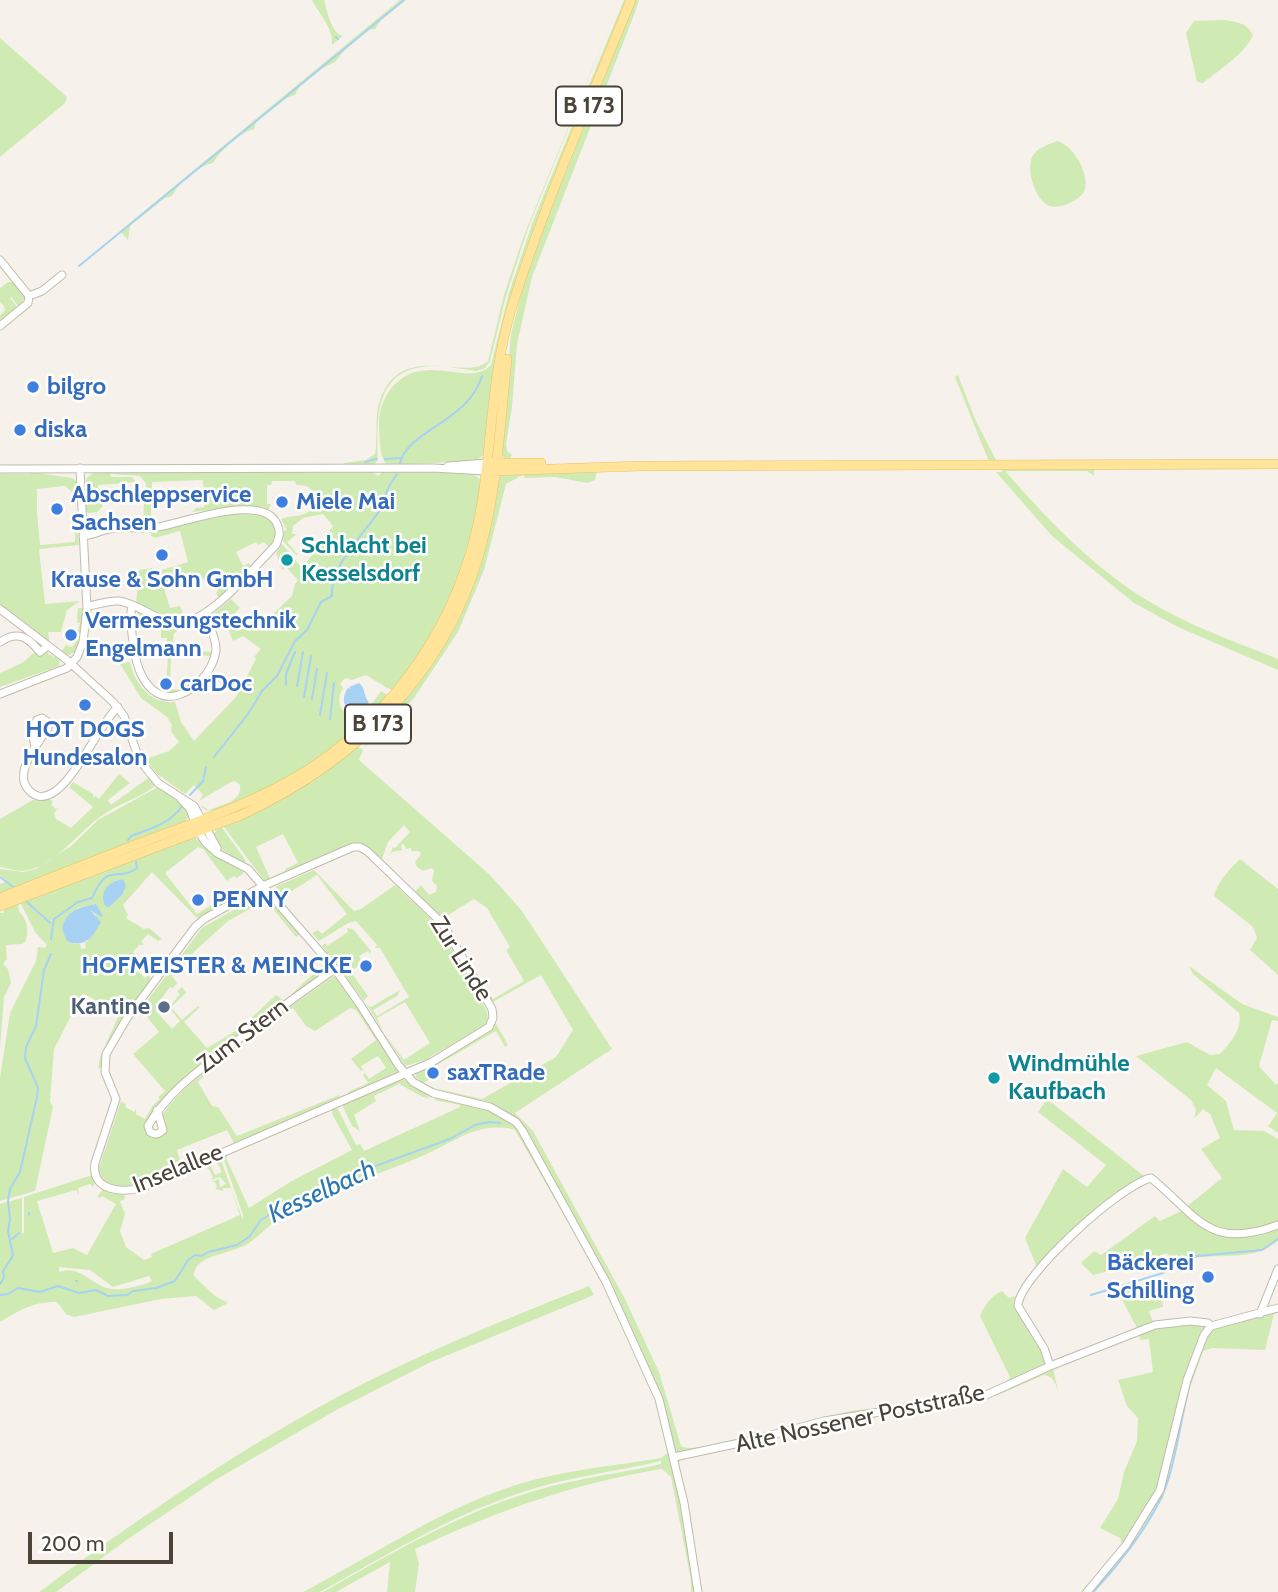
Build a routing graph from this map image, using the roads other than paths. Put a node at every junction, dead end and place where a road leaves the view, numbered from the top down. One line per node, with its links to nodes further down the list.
1 (631, 0): 7 (main road, B 173)
2 (2, 267): 4 (street)
3 (62, 275): 4 (street)
4 (29, 296): 5 (street)
5 (0, 326)
6 (1278, 464): 7 (main road)
7 (491, 467): 8 (street); 21 (main road, B 173)
8 (80, 468): 9 (street); 10 (street)
9 (0, 469)
10 (83, 536): 12 (street); 14 (street)
11 (132, 605): 12 (street); 14 (street); 14 (street)
12 (87, 606): 17 (street)
13 (0, 609): 16 (street)
14 (202, 614)
15 (0, 642): 16 (street)
16 (48, 646): 17 (street)
17 (72, 664): 18 (street); 19 (street)
18 (0, 694)
19 (117, 708): 20 (street); 21 (street)
20 (35, 748)
21 (201, 825): 22 (street); 23 (main road, B 173)
22 (263, 886): 25 (street); 26 (street, Zur Linde); 26 (street, Inselallee)
23 (6, 898): 24 (main road, B 173)
24 (0, 905)
25 (335, 969): 26 (street); 27 (street, Zum Stern)
26 (405, 1073): 34 (street)
27 (158, 1110)
28 (1278, 1225): 33 (street)
29 (1278, 1269): 31 (street)
30 (1278, 1308): 31 (street, Alte Nossener Poststraße)
31 (1260, 1314): 32 (street, Alte Nossener Poststraße)
32 (1211, 1326): 33 (street, Alte Nossener Poststraße); 36 (street)
33 (1047, 1368): 34 (street, Alte Nossener Poststraße)
34 (674, 1457): 35 (street)
35 (698, 1592)
36 (1087, 1592)

